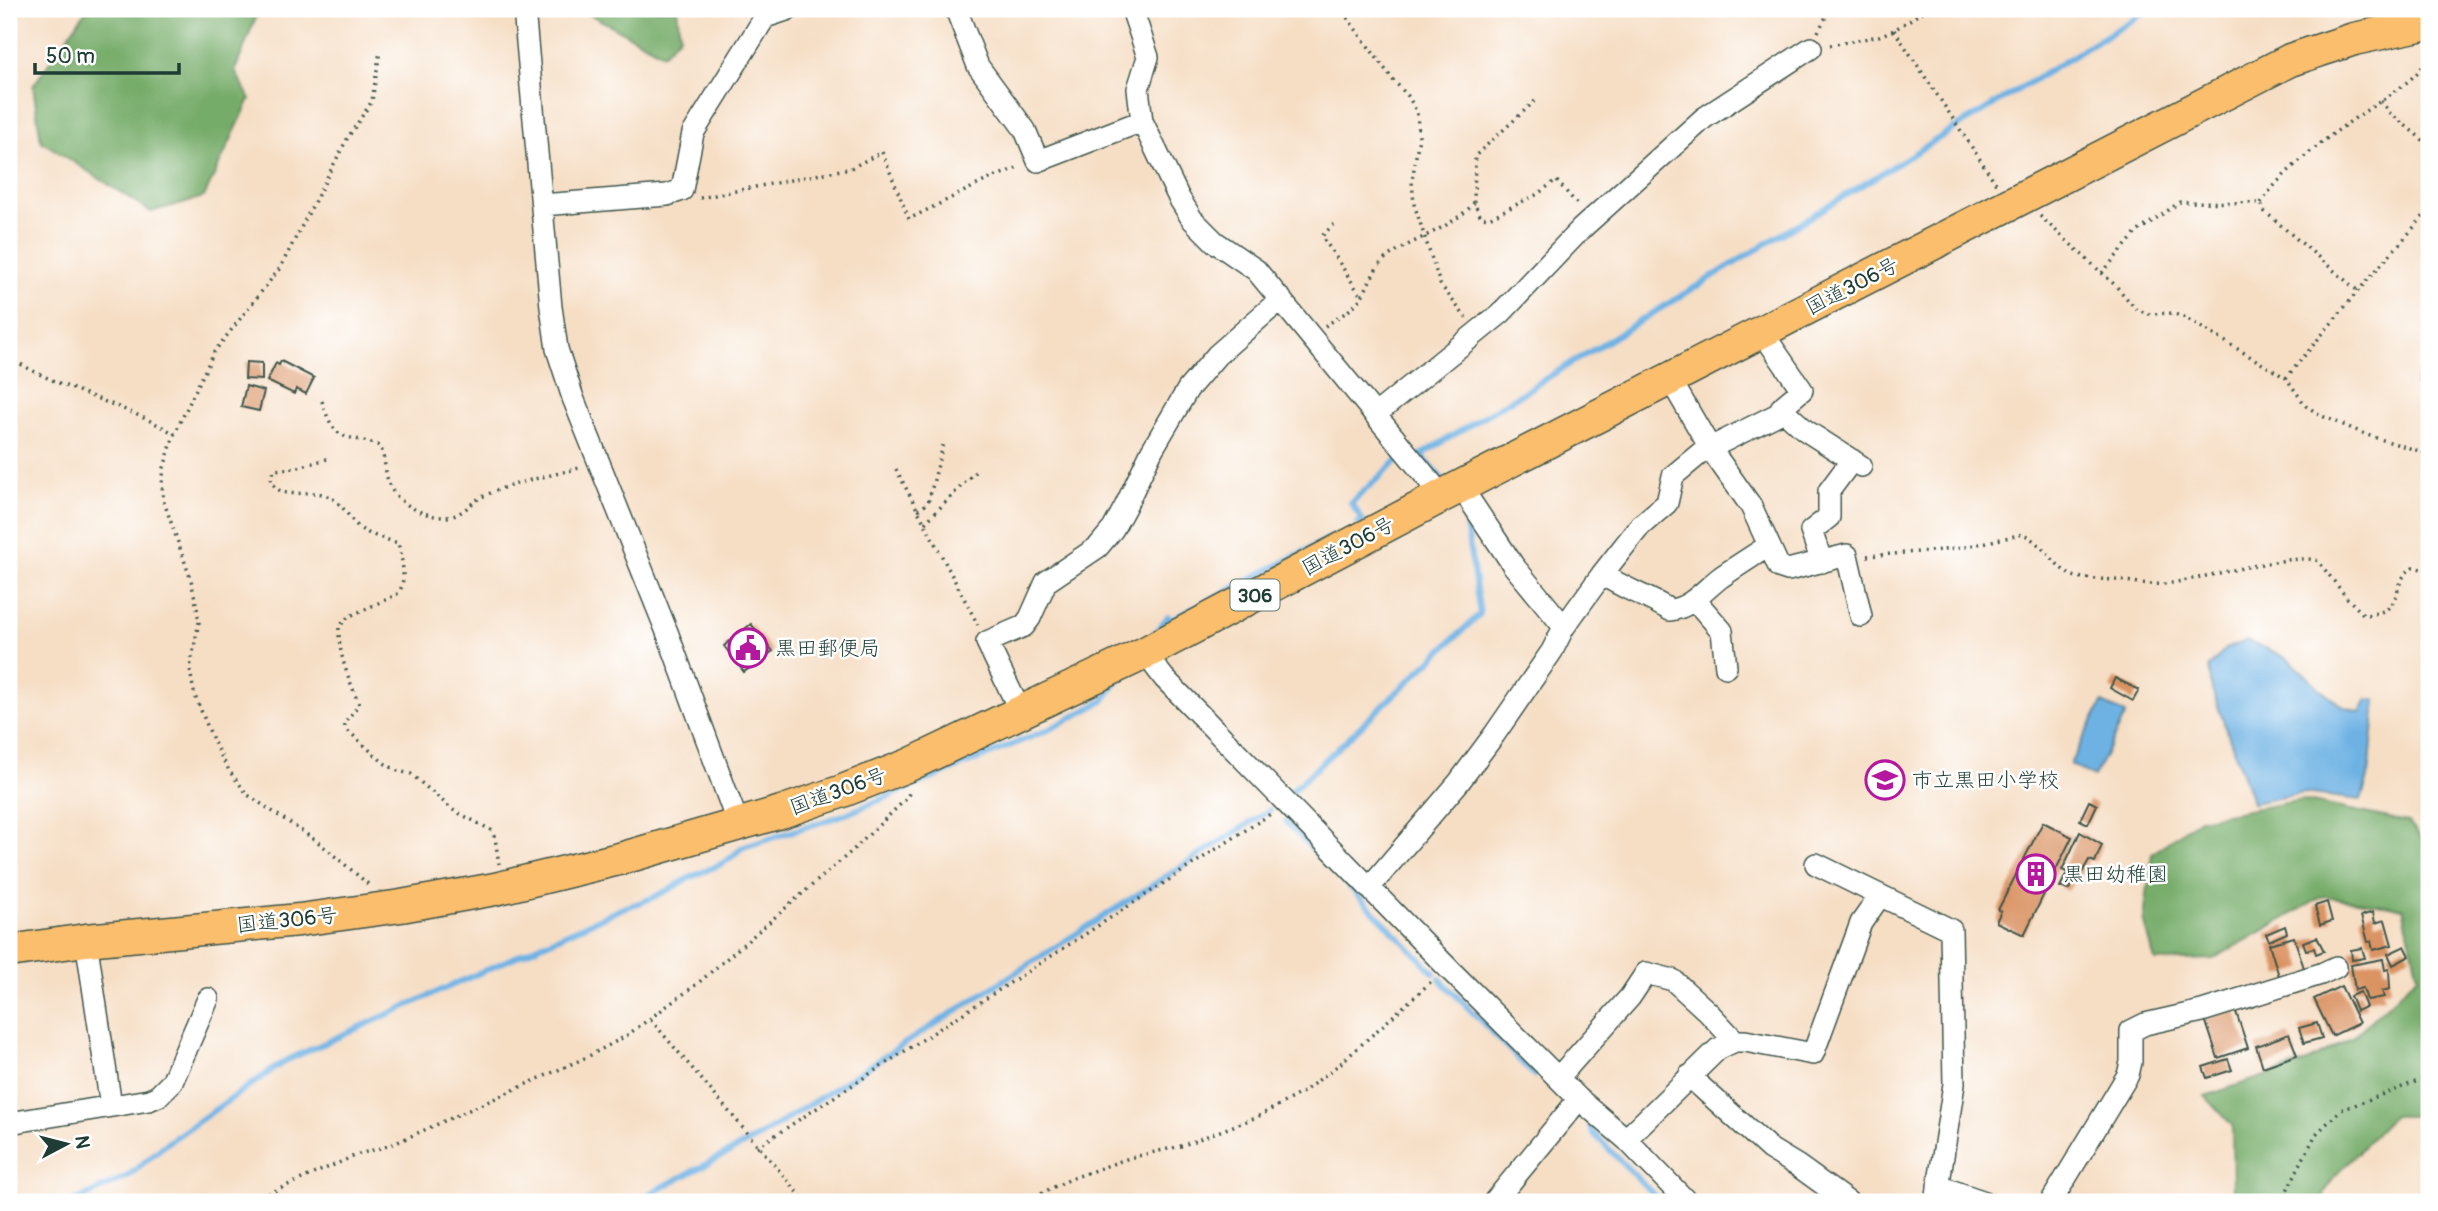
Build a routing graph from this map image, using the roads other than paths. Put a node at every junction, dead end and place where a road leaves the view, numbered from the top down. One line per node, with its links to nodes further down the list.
1 (524, 9): 8 (street)
2 (789, 9): 8 (street)
3 (956, 9): 7 (street)
4 (1132, 9): 7 (street)
5 (2429, 23): 10 (highway, 国道306号 / 306)
6 (1811, 48): 13 (street)
7 (1142, 121): 9 (street)
8 (542, 205): 25 (street)
9 (1281, 299): 13 (street); 24 (street)
10 (1762, 332): 11 (highway, 国道306号 / 306); 12 (street)
11 (1670, 379): 14 (street); 15 (highway, 国道306号 / 306)
12 (1782, 408): 14 (street); 17 (street)
13 (1376, 414): 15 (street)
14 (1709, 447): 16 (street); 18 (street)
15 (1452, 491): 21 (street); 22 (highway, 国道306号 / 306)
16 (1769, 546): 17 (street); 19 (street)
17 (1822, 562): 20 (street)
18 (1602, 575): 19 (street); 21 (street)
19 (1695, 600): 23 (street)
20 (1861, 616)
21 (1564, 627): 27 (street)
22 (1144, 653): 24 (highway, 国道306号 / 306); 27 (street)
23 (1726, 667)
24 (1021, 713): 25 (highway, 国道306号 / 306)
25 (738, 824): 29 (highway, 国道306号 / 306)
26 (1816, 864): 28 (street)
27 (1369, 888): 35 (street)
28 (1880, 897): 33 (street); 40 (street)
29 (86, 940): 30 (highway, 国道306号 / 306); 37 (street)
30 (9, 951)
31 (2336, 967): 45 (street)
32 (208, 999): 37 (street)
33 (1735, 1041): 34 (street); 35 (street)
34 (1689, 1076): 39 (street); 43 (street)
35 (1558, 1078): 36 (street)
36 (1579, 1099): 39 (street); 41 (street)
37 (111, 1106): 38 (street)
38 (9, 1123)
39 (1626, 1139): 42 (street)
40 (1937, 1194): 44 (street)
41 (1494, 1202)
42 (1687, 1202)
43 (1848, 1202)
44 (1985, 1202)
45 (2050, 1202)

